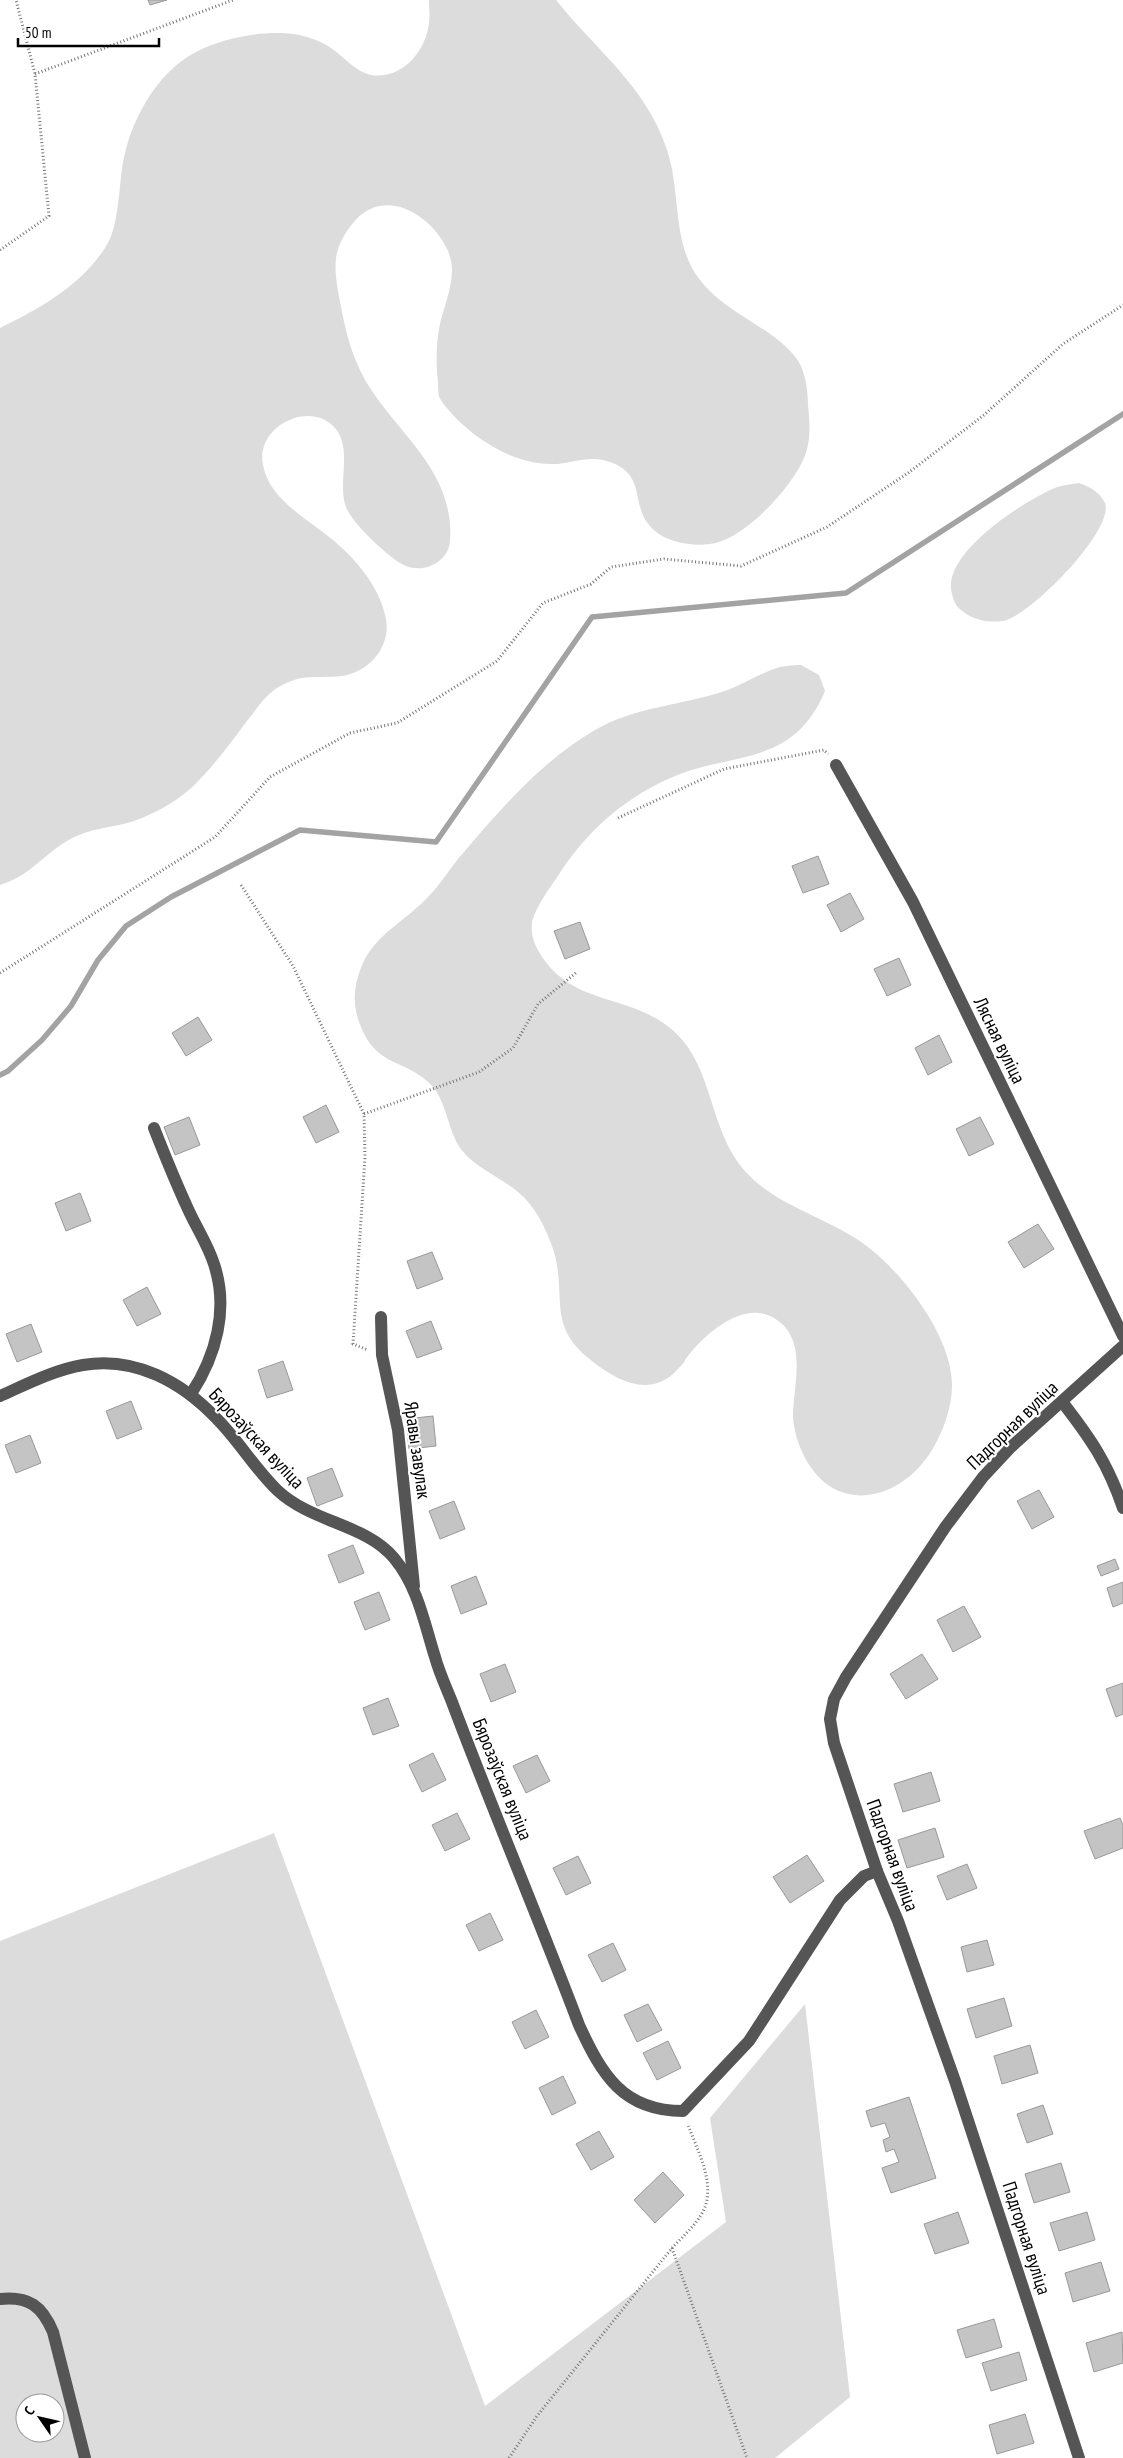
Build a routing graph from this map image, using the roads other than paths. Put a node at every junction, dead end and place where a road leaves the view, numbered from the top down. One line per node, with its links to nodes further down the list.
1 (836, 764): 4 (street, Лясная вуліца)
2 (154, 1128): 6 (street)
3 (381, 1317): 10 (street, Яравы завулак)
4 (1123, 1336)
5 (1123, 1346): 8 (street, Падгорная вуліца)
6 (190, 1394): 7 (street, Бярозаўская вуліца); 10 (street, Бярозаўская вуліца)
7 (0, 1396)
8 (1062, 1403): 9 (street); 11 (street, Падгорная вуліца)
9 (1123, 1508)
10 (415, 1588): 11 (street, Бярозаўская вуліца)
11 (877, 1871): 14 (street, Падгорная вуліца)
12 (0, 2299): 13 (street)
13 (85, 2458)
14 (1079, 2458)

